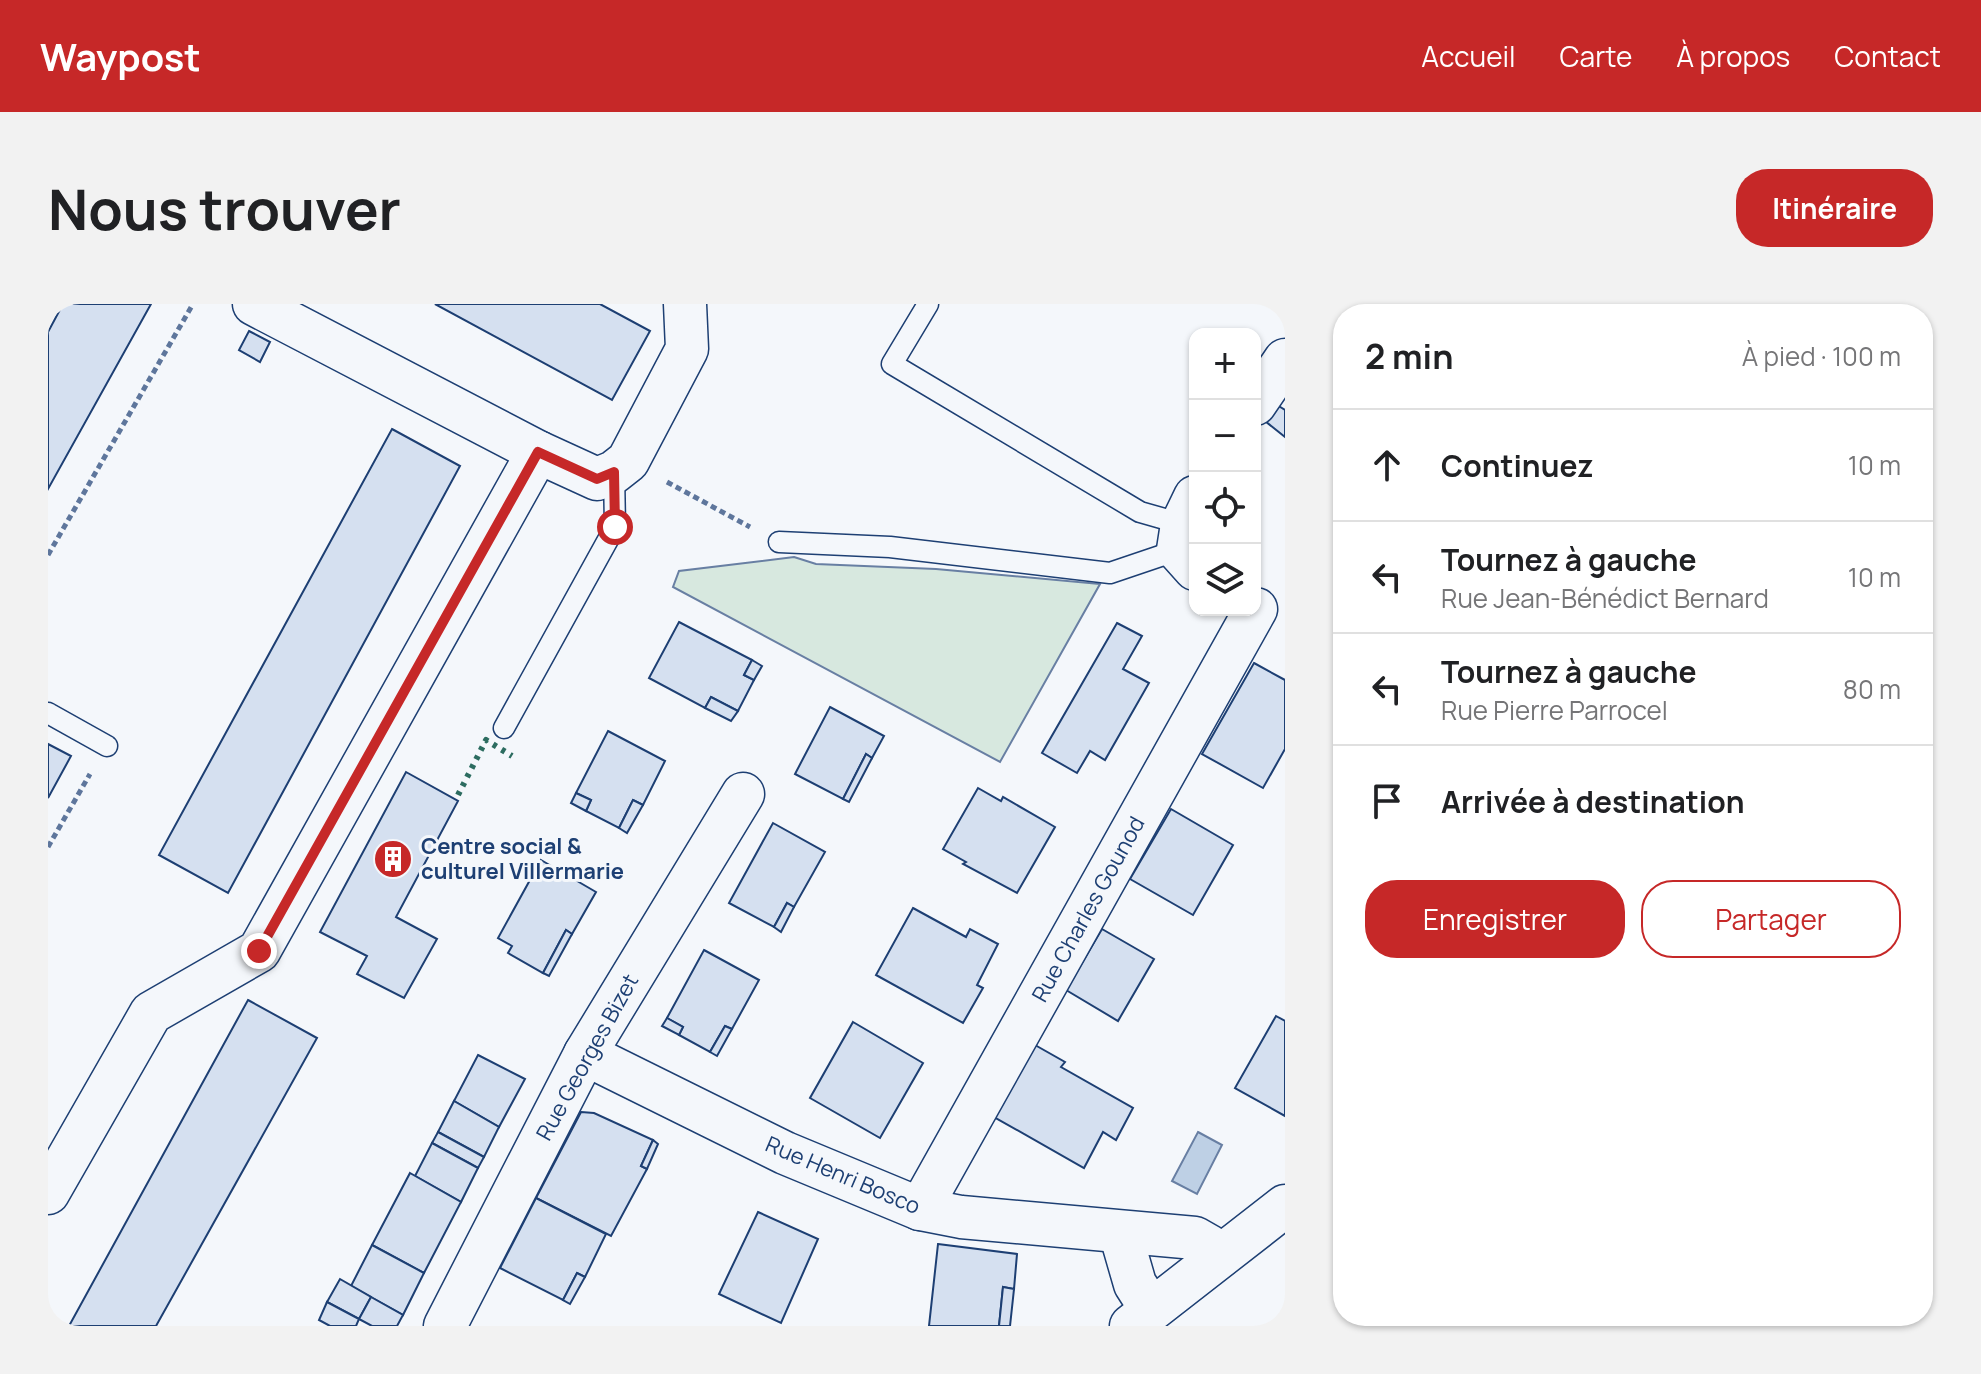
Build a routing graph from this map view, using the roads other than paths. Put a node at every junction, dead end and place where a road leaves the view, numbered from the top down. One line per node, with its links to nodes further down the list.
1 (254, 304): 6 (street)
2 (685, 304): 7 (street)
3 (928, 304): 8 (lane)
4 (1285, 360): 5 (street)
5 (1258, 400)
6 (538, 452): 7 (street); 18 (street)
7 (621, 467): 14 (lane)
8 (1188, 535): 9 (lane)
9 (779, 542)
10 (1261, 612): 12 (street)
11 (1251, 616): 20 (street, Rue Charles Gounod)
12 (1285, 626)
13 (48, 713): 15 (lane)
14 (504, 728)
15 (107, 746)
16 (743, 794): 17 (street, Rue Georges Bizet)
17 (585, 1054): 20 (street, Rue Henri Bosco); 24 (street, Rue Georges Bizet)
18 (48, 1193)
19 (1285, 1206): 22 (street)
20 (920, 1209): 21 (street, Rue Henri Bosco)
21 (1120, 1232): 22 (street, Rue Henri Bosco); 23 (street)
22 (1220, 1256): 23 (street)
23 (1141, 1318)
24 (445, 1326)

